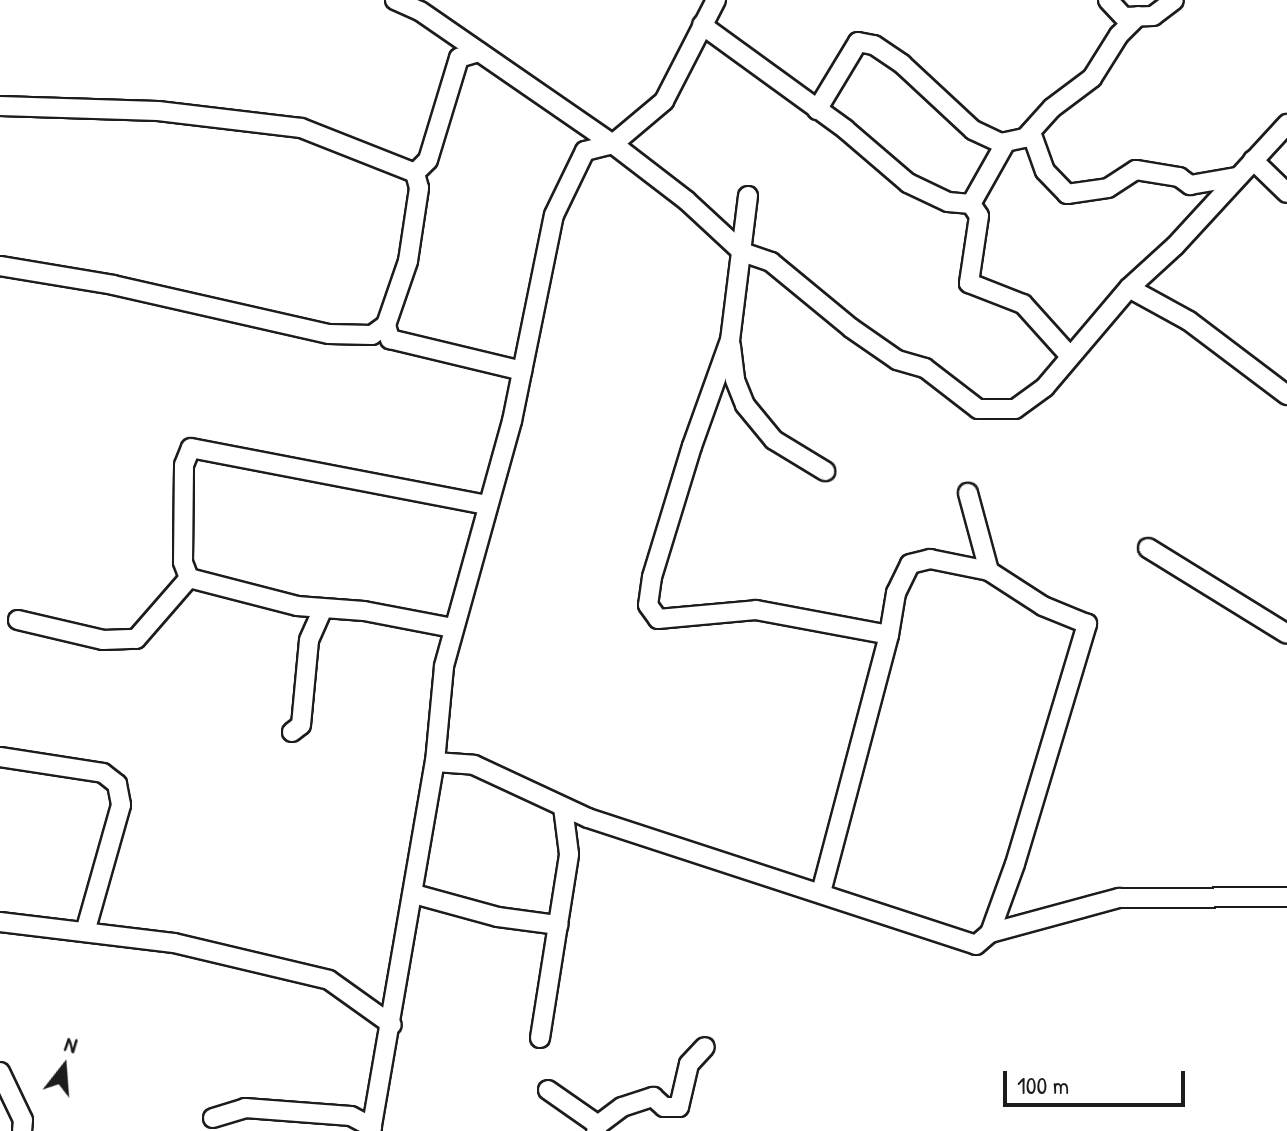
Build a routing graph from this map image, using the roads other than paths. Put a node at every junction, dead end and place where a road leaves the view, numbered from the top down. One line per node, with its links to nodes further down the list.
1 (395, 0): 7 (street)
2 (716, 0): 6 (street)
3 (1108, 0): 5 (street)
4 (1174, 0): 5 (street)
5 (1138, 16): 11 (street)
6 (702, 25): 9 (street); 13 (street)
7 (479, 52): 13 (street); 15 (street)
8 (0, 106): 15 (street)
9 (817, 110): 12 (street); 19 (street)
10 (1287, 124): 14 (street)
11 (1031, 132): 12 (street); 16 (street)
12 (1006, 142): 19 (street)
13 (613, 144): 20 (street); 26 (street)
14 (1253, 160): 16 (street); 17 (street)
15 (415, 173): 23 (street)
16 (1237, 177): 22 (street)
17 (1287, 193)
18 (748, 196): 20 (street)
19 (971, 204): 25 (street)
20 (742, 252): 24 (street); 25 (street)
21 (0, 266): 23 (street)
22 (1129, 288): 25 (street); 27 (street)
23 (383, 333): 26 (street)
24 (730, 340): 28 (street); 38 (street)
25 (1069, 355)
26 (522, 371): 30 (street)
27 (1287, 395)
28 (825, 471)
29 (968, 493): 32 (street)
30 (488, 505): 33 (street); 36 (street)
31 (1148, 548): 37 (street)
32 (989, 571): 38 (street); 49 (street)
33 (189, 578): 34 (street); 35 (street)
34 (323, 609): 36 (street); 39 (street)
35 (18, 620)
36 (453, 628): 41 (street)
37 (1287, 634)
38 (889, 635): 43 (street)
39 (292, 732)
40 (0, 757): 48 (street)
41 (435, 762): 42 (street); 44 (street)
42 (563, 807): 43 (street); 47 (street)
43 (821, 892): 49 (street)
44 (414, 894): 47 (street); 50 (street)
45 (1287, 897): 49 (street)
46 (0, 922): 48 (street)
47 (558, 925): 51 (street)
48 (85, 932): 50 (street)
49 (990, 933)
50 (392, 1025): 57 (street)
51 (540, 1038)
52 (705, 1047): 56 (street)
53 (0, 1072): 58 (street)
54 (548, 1090): 56 (street)
55 (213, 1118): 57 (street)
56 (597, 1128)
57 (371, 1129)
58 (22, 1131)

